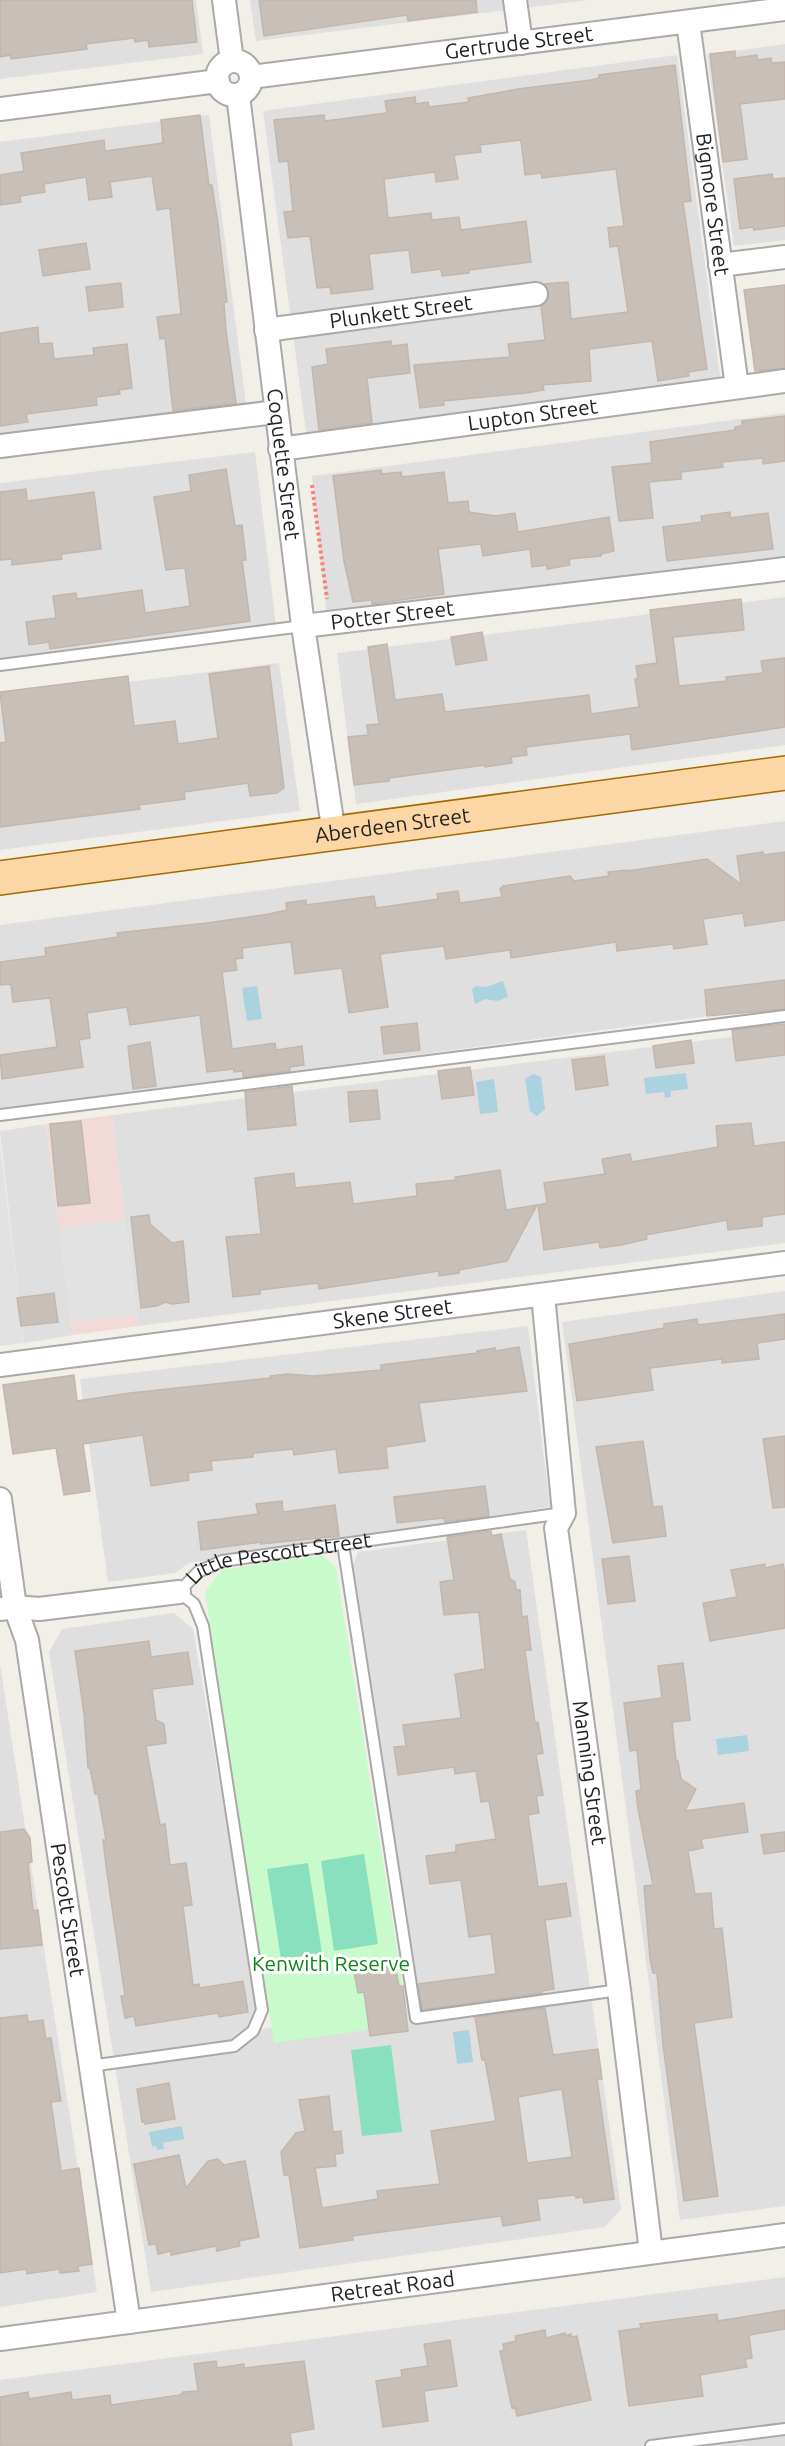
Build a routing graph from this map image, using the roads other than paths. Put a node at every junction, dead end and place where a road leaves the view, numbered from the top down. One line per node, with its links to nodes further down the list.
1 (224, 0): 6 (street)
2 (515, 0): 5 (street)
3 (785, 9): 4 (street, Gertrude Street)
4 (688, 22): 5 (street, Gertrude Street); 11 (street, Bigmore Street)
5 (521, 43): 8 (street, Gertrude Street)
6 (232, 61): 7 (street); 8 (street)
7 (218, 81): 8 (street); 9 (street)
8 (245, 86): 13 (street, Coquette Street)
9 (0, 109)
10 (785, 257): 11 (street)
11 (720, 265): 15 (street, Bigmore Street)
12 (536, 294): 13 (street, Plunkett Street)
13 (266, 330): 16 (street, Coquette Street)
14 (785, 381): 15 (street, Lupton Street)
15 (737, 387): 18 (street, Lupton Street)
16 (276, 412): 17 (street); 18 (street, Coquette Street)
17 (0, 446)
18 (280, 449): 20 (street, Coquette Street)
19 (785, 569): 20 (street, Potter Street)
20 (303, 626): 21 (lane, Potter Street); 23 (street, Coquette Street)
21 (0, 665)
22 (785, 773): 23 (main road, Aberdeen Street)
23 (334, 834): 24 (main road, Aberdeen Street)
24 (0, 878)
25 (785, 1016): 26 (lane)
26 (0, 1115)
27 (785, 1263): 28 (street, Skene Street)
28 (543, 1295): 29 (street, Skene Street); 31 (street, Manning Street)
29 (0, 1365)
30 (0, 1499): 34 (street, Pescott Street)
31 (564, 1513): 32 (lane, Little Pescott Street); 35 (street, Manning Street)
32 (343, 1544): 33 (lane, Little Pescott Street); 35 (lane)
33 (179, 1592): 34 (street, Little Pescott Street); 36 (lane)
34 (8, 1608): 36 (street, Pescott Street)
35 (619, 1990): 38 (street, Manning Street)
36 (90, 2066): 39 (street, Pescott Street)
37 (785, 2235): 38 (street, Retreat Road)
38 (651, 2252): 39 (street, Retreat Road)
39 (129, 2322): 40 (street, Retreat Road)
40 (0, 2339)
41 (785, 2429): 42 (lane)
42 (651, 2446)

